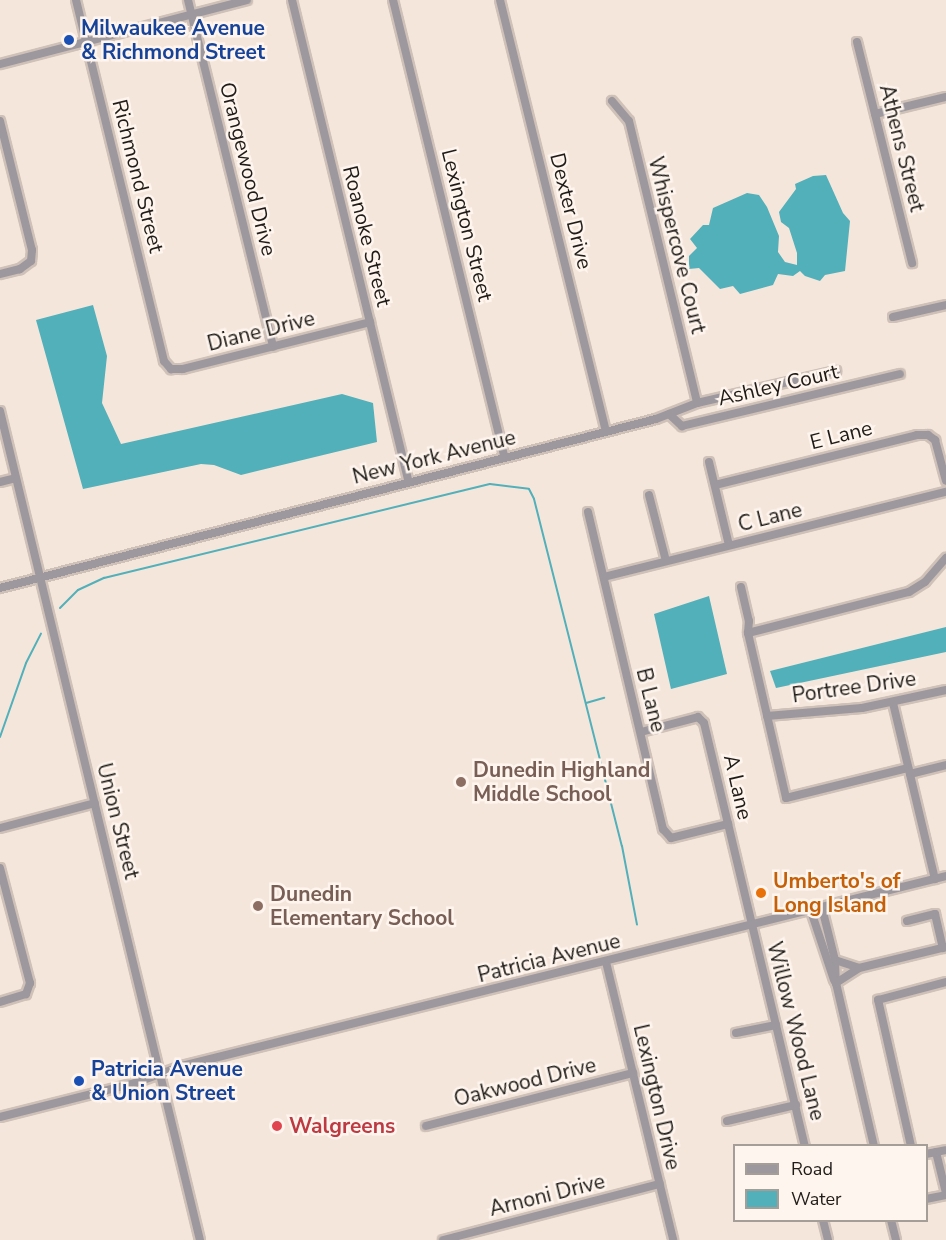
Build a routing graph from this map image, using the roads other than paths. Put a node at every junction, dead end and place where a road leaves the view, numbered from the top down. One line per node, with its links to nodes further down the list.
1 (76, 0): 8 (street, Richmond Street)
2 (188, 0): 7 (street, Orangewood Drive)
3 (247, 0): 7 (street)
4 (292, 0): 19 (street, Roanoke Street)
5 (393, 0): 28 (street, Lexington Street)
6 (500, 0): 27 (street, Dexter Drive)
7 (191, 14): 8 (street); 20 (street, Orangewood Drive)
8 (86, 40): 10 (street); 21 (street, Richmond Street)
9 (857, 42): 13 (street, Athens Street)
10 (0, 64)
11 (946, 97): 13 (street)
12 (612, 101): 24 (street, Whispercove Court)
13 (875, 114): 15 (street, Athens Street)
14 (0, 121): 16 (street)
15 (912, 263)
16 (0, 274)
17 (946, 304): 18 (street)
18 (893, 317)
19 (370, 322): 20 (street, Diane Drive); 31 (street, Roanoke Street)
20 (273, 347): 21 (street, Diane Drive)
21 (164, 361)
22 (836, 371): 24 (street, New York Avenue)
23 (900, 374): 26 (street, Ashley Court)
24 (697, 403): 26 (street, New York Avenue)
25 (0, 411): 30 (street, Union Street)
26 (669, 414): 27 (street, New York Avenue)
27 (606, 431): 28 (street, New York Avenue)
28 (505, 458): 31 (street, New York Avenue)
29 (709, 462): 34 (street)
30 (16, 478): 33 (street); 41 (street, Union Street)
31 (408, 481): 41 (street, New York Avenue)
32 (946, 481): 34 (street, E Lane)
33 (0, 482)
34 (715, 485): 38 (street)
35 (946, 492): 38 (street, C Lane)
36 (649, 495): 40 (street)
37 (588, 512): 42 (street, B Lane)
38 (729, 545): 40 (street, C Lane)
39 (946, 558): 45 (street)
40 (666, 561): 42 (street, C Lane)
41 (40, 577): 44 (street, New York Avenue); 52 (street, Union Street)
42 (603, 577): 49 (street, B Lane)
43 (741, 587): 45 (street)
44 (0, 588)
45 (748, 633): 48 (street)
46 (946, 690): 47 (street, Portree Drive)
47 (893, 703): 48 (street, Portree Drive); 51 (street)
48 (767, 716): 51 (street)
49 (640, 732): 53 (street, B Lane); 53 (street, A Lane)
50 (946, 765): 51 (street)
51 (909, 771): 56 (street)
52 (94, 803): 54 (street); 71 (street, Union Street)
53 (728, 824): 60 (street, A Lane)
54 (0, 828)
55 (0, 868): 67 (street)
56 (943, 879): 57 (street, Patricia Avenue)
57 (822, 908): 58 (street, Patricia Avenue); 62 (street)
58 (811, 911): 60 (street, Patricia Avenue); 66 (street)
59 (907, 921): 61 (street)
60 (751, 926): 63 (street, Patricia Avenue); 68 (street, Willow Wood Lane)
61 (944, 947): 64 (street)
62 (835, 960): 64 (street); 66 (street)
63 (606, 962): 70 (street, Lexington Drive); 71 (street, Patricia Avenue)
64 (860, 968): 66 (street)
65 (946, 982): 78 (street)
66 (836, 983): 77 (street)
67 (0, 1002)
68 (776, 1025): 69 (street); 72 (street, Willow Wood Lane)
69 (736, 1033)
70 (633, 1073): 75 (street, Oakwood Drive); 82 (street, Lexington Drive)
71 (160, 1074): 73 (street, Patricia Avenue); 87 (street, Union Street)
72 (796, 1105): 74 (street); 76 (street, Willow Wood Lane)
73 (0, 1117)
74 (727, 1121)
75 (426, 1125)
76 (806, 1144)
77 (874, 1144)
78 (911, 1144)
79 (946, 1150): 80 (street)
80 (936, 1152): 81 (street); 83 (street)
81 (928, 1154)
82 (660, 1185): 88 (street, Arnoni Drive); 89 (street, Lexington Drive)
83 (946, 1194): 84 (street)
84 (928, 1198)
85 (823, 1222): 90 (street)
86 (891, 1222): 91 (street)
87 (200, 1240)
88 (443, 1240)
89 (673, 1240)
90 (828, 1240)
91 (896, 1240)

